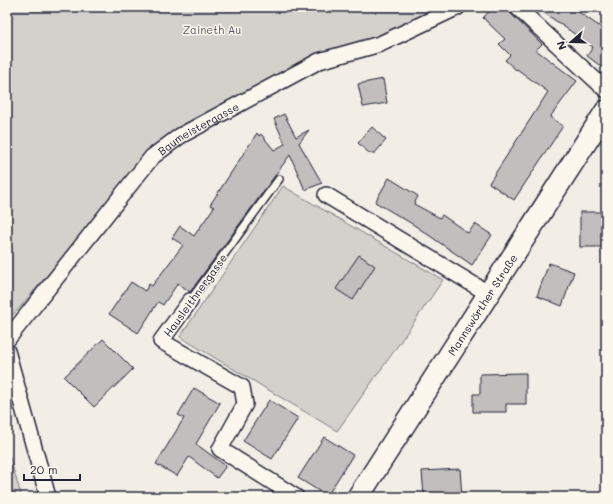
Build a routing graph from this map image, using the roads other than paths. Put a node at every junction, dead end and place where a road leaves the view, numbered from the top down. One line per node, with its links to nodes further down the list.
1 (458, 7): 9 (street, Baumeistergasse)
2 (517, 7): 3 (street)
3 (606, 90)
4 (606, 111): 7 (main road, Mannswörther Straße)
5 (279, 180): 8 (lane, Hausleithnergasse)
6 (326, 195): 7 (street)
7 (489, 294): 13 (main road, Mannswörther Straße)
8 (190, 301): 12 (street, Hausleithnergasse)
9 (7, 340)
10 (7, 351): 11 (street)
11 (48, 497)
12 (296, 497)
13 (358, 497)

